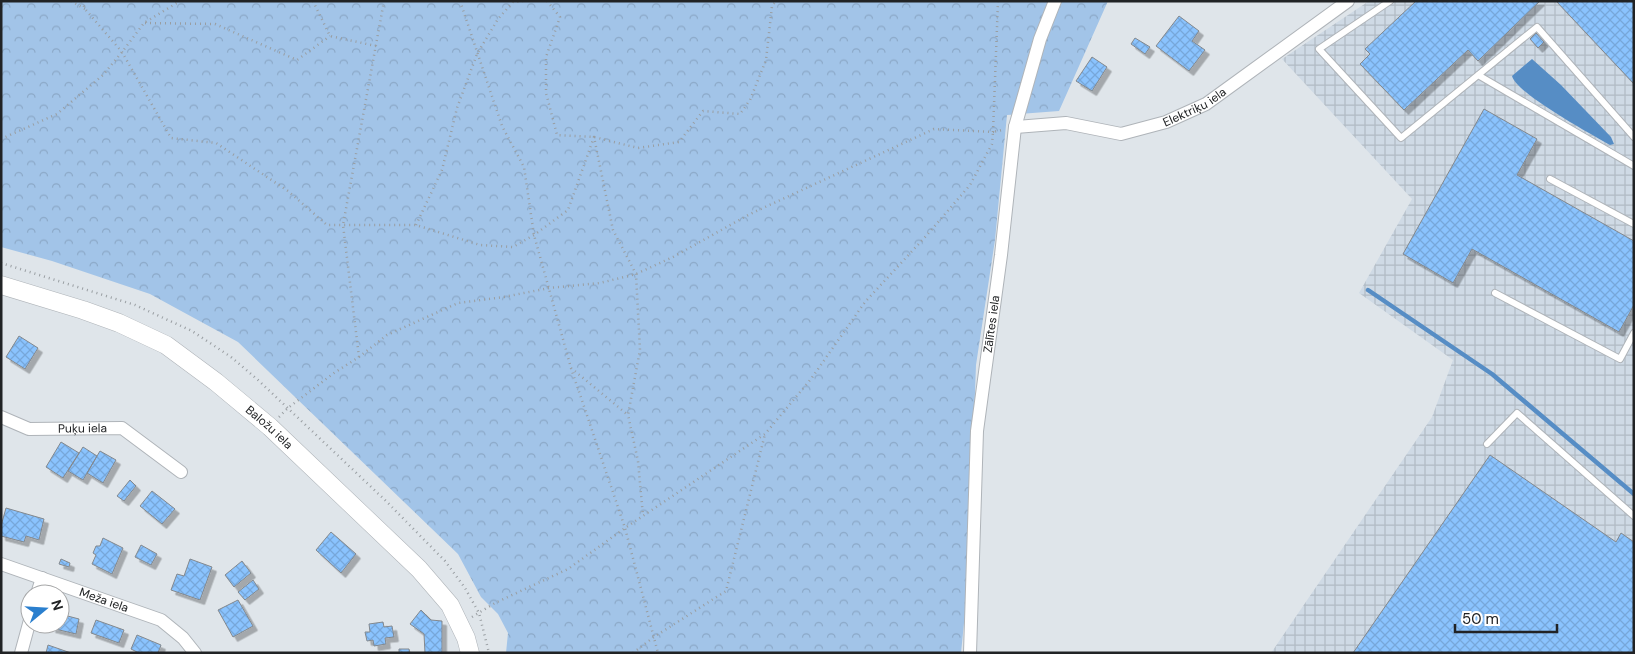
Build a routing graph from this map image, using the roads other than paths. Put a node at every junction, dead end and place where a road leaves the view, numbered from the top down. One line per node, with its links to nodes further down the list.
1 (1055, 1): 5 (street, Zālītes iela)
2 (1348, 1): 5 (street, Elektriķu iela)
3 (1390, 1): 4 (lane)
4 (1478, 75): 6 (lane); 7 (lane)
5 (1015, 127): 24 (street, Zālītes iela)
6 (1634, 137)
7 (1634, 166)
8 (1550, 179): 9 (lane)
9 (1634, 224)
10 (1, 285): 23 (main road, Baložu iela)
11 (1495, 293): 12 (lane)
12 (1634, 333)
13 (1, 417): 15 (street, Puķu iela)
14 (1487, 444): 16 (lane)
15 (182, 472)
16 (1634, 516)
17 (1, 564): 18 (street, Meža iela)
18 (42, 578): 19 (street); 22 (street, Meža iela)
19 (40, 584)
20 (26, 634): 21 (street)
21 (21, 653)
22 (195, 653)
23 (470, 653)
24 (970, 653)

